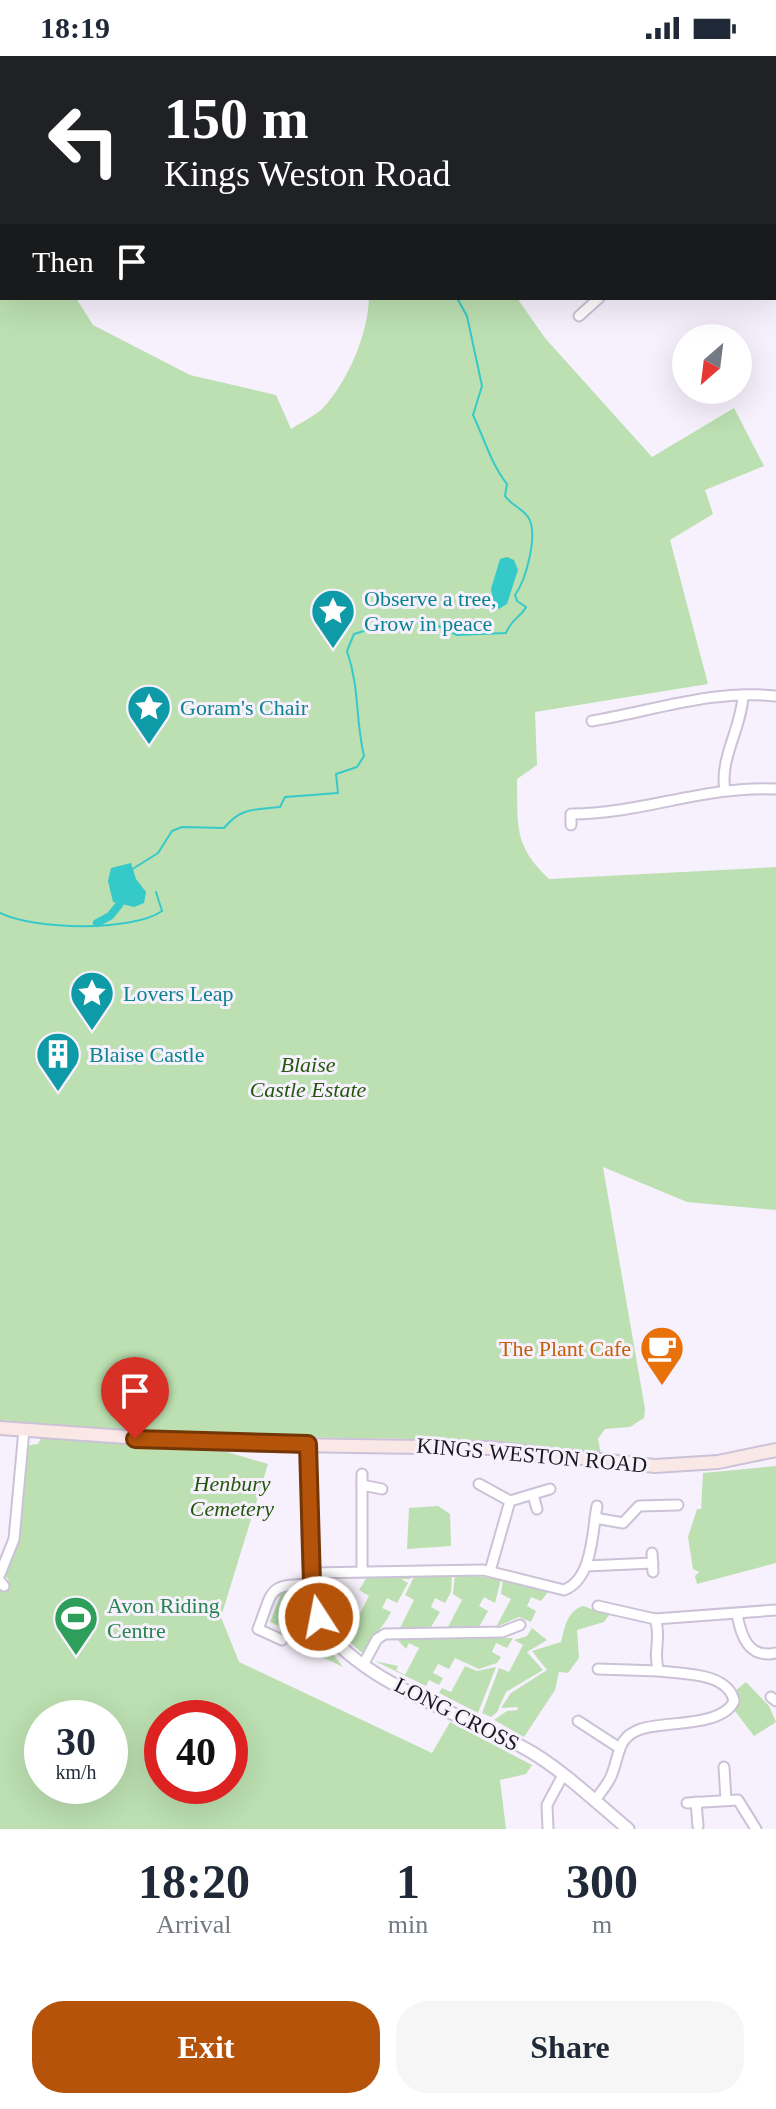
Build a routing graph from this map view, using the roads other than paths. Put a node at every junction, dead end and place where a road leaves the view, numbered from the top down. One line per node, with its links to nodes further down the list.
1 (597, 300): 2 (street)
2 (585, 314)
3 (743, 695): 4 (street); 5 (street); 7 (street)
4 (776, 696)
5 (595, 717)
6 (776, 789): 7 (street)
7 (725, 790): 8 (street)
8 (571, 825)
9 (0, 1428): 10 (main road, KINGS WESTON ROAD)
10 (24, 1430): 11 (main road, KINGS WESTON ROAD); 26 (street)
11 (308, 1444): 12 (main road, KINGS WESTON ROAD); 27 (street, LONG CROSS)
12 (776, 1450)
13 (479, 1484): 17 (street)
14 (550, 1489): 16 (street)
15 (382, 1490): 24 (street)
16 (533, 1495): 17 (street); 20 (street)
17 (510, 1501): 25 (street)
18 (678, 1505): 21 (street)
19 (597, 1506): 21 (street)
20 (537, 1509)
21 (595, 1518): 23 (street)
22 (653, 1562): 23 (street)
23 (586, 1566): 25 (street)
24 (362, 1571): 25 (street); 27 (street)
25 (490, 1571)
26 (0, 1574)
27 (311, 1578): 33 (street); 35 (street, LONG CROSS)
28 (598, 1606): 31 (street)
29 (776, 1610): 30 (street)
30 (737, 1614): 31 (street); 34 (street)
31 (655, 1619): 37 (street)
32 (520, 1625): 35 (street)
33 (282, 1640)
34 (776, 1653)
35 (363, 1665): 41 (street, LONG CROSS)
36 (604, 1667): 37 (street)
37 (659, 1671): 39 (street)
38 (580, 1725): 39 (street)
39 (618, 1747): 42 (street)
40 (724, 1767): 43 (street)
41 (563, 1775): 42 (street, LONG CROSS); 45 (street)
42 (595, 1800): 46 (street, LONG CROSS)
43 (726, 1800): 44 (street); 47 (street)
44 (698, 1826)
45 (548, 1829)
46 (628, 1829)
47 (756, 1829)

